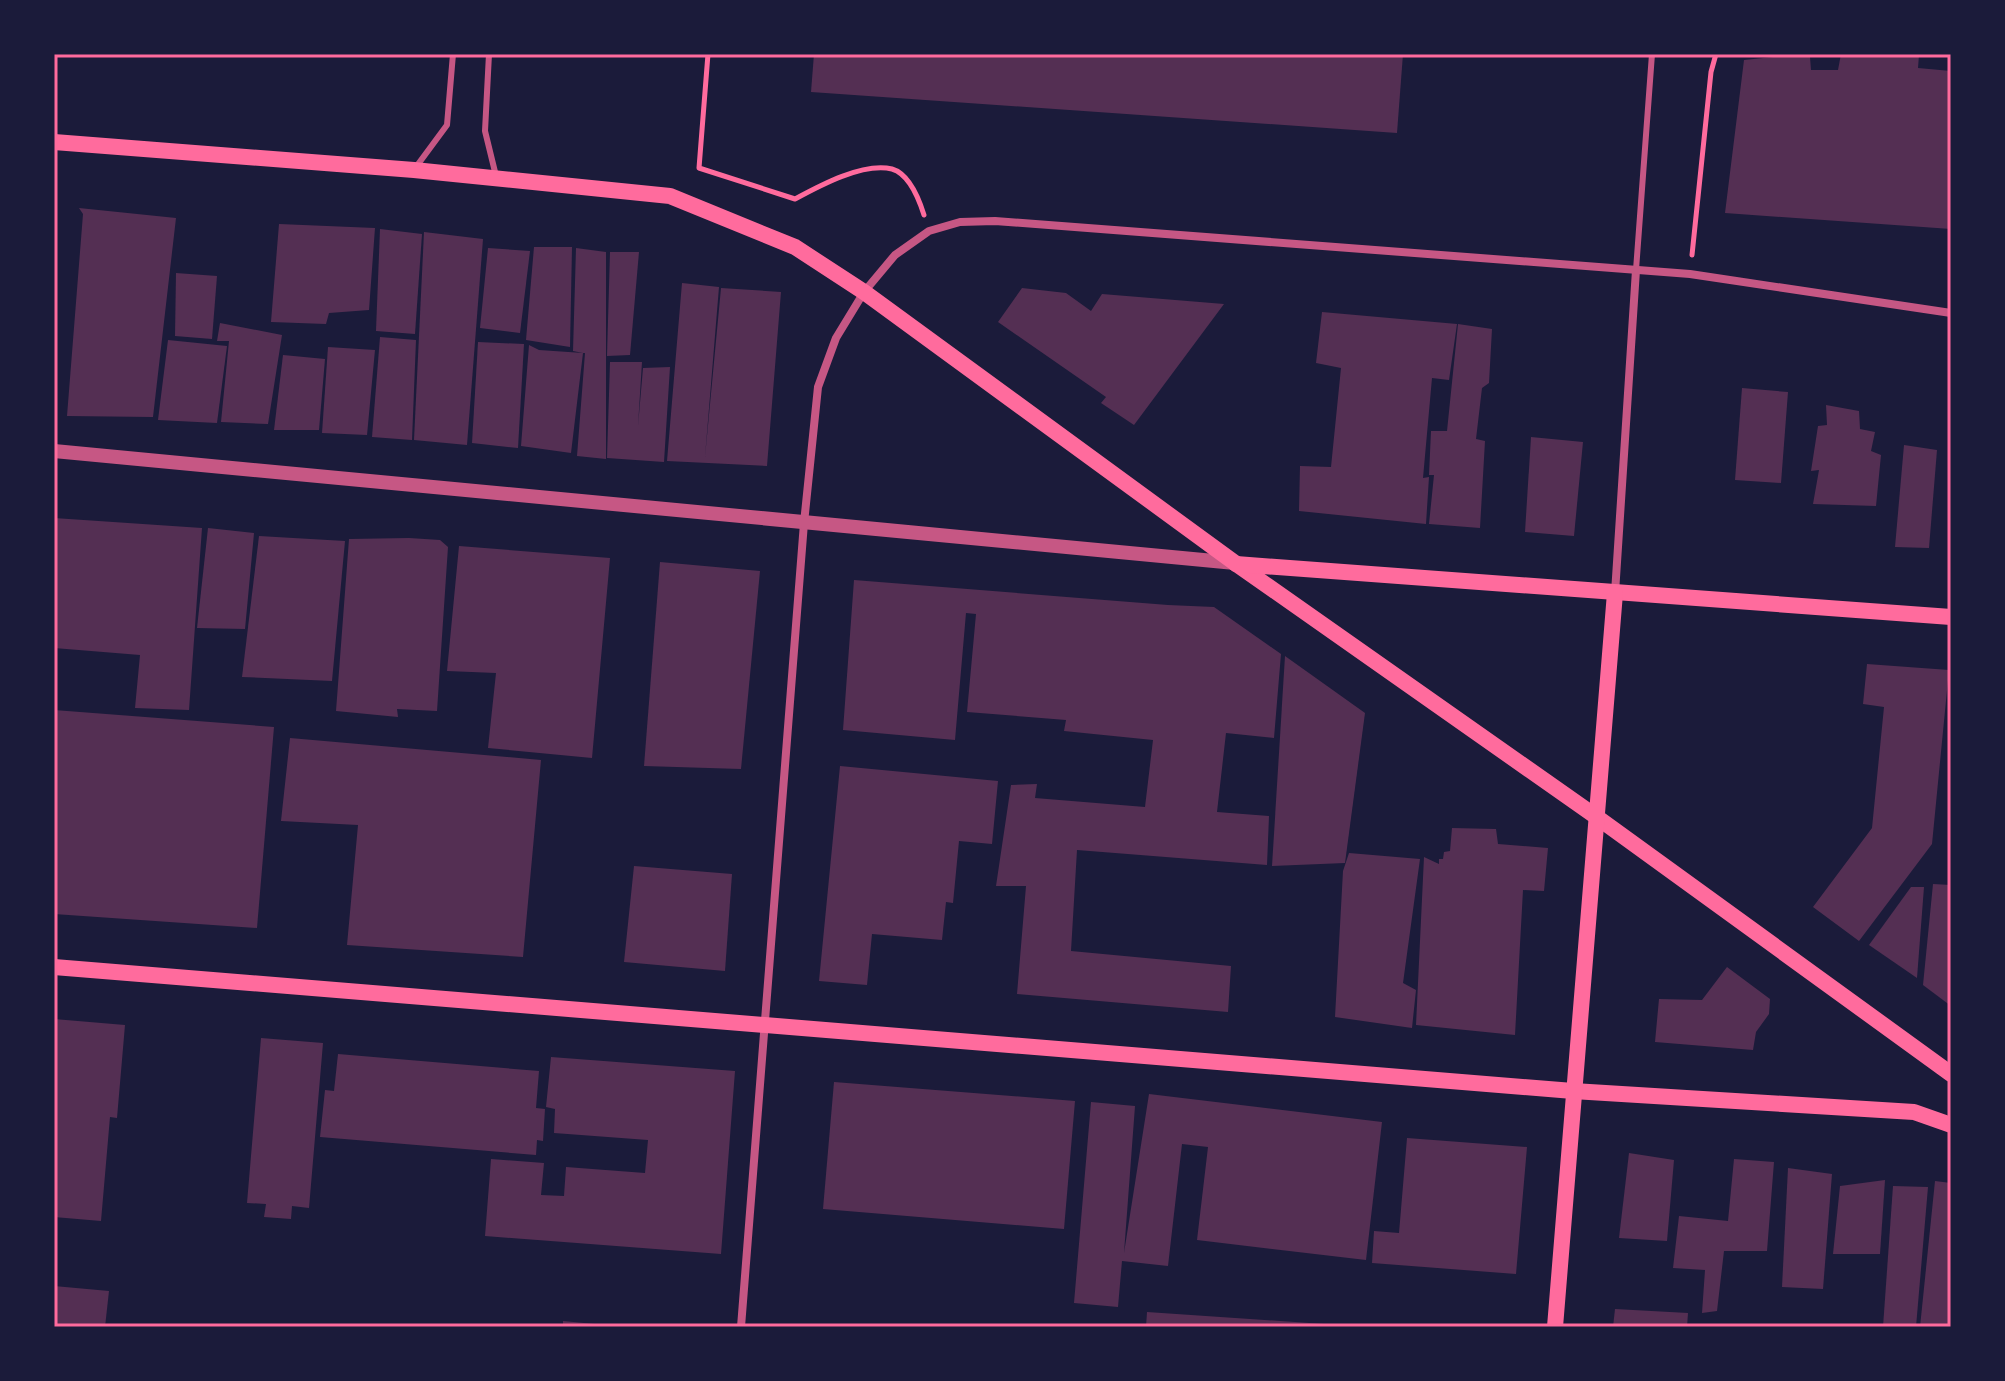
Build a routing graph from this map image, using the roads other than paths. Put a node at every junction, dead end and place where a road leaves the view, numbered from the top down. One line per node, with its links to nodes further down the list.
1 (453, 54): 5 (lane)
2 (489, 54): 6 (lane)
3 (1652, 54): 7 (lane)
4 (54, 142): 5 (main road)
5 (414, 170): 6 (main road)
6 (497, 179): 8 (main road)
7 (1636, 270): 8 (street); 9 (street); 13 (street)
8 (864, 292): 11 (street); 12 (main road)
9 (1951, 313)
10 (54, 451): 11 (street)
11 (804, 523): 12 (street); 17 (street)
12 (1235, 563): 13 (main road); 15 (main road)
13 (1615, 593): 14 (main road); 15 (main road)
14 (1951, 617)
15 (1598, 818): 18 (main road); 19 (main road)
16 (54, 967): 17 (main road)
17 (765, 1024): 19 (main road); 21 (street)
18 (1951, 1074)
19 (1573, 1091): 20 (main road); 22 (main road)
20 (1951, 1125)
21 (741, 1327)
22 (1555, 1327)

